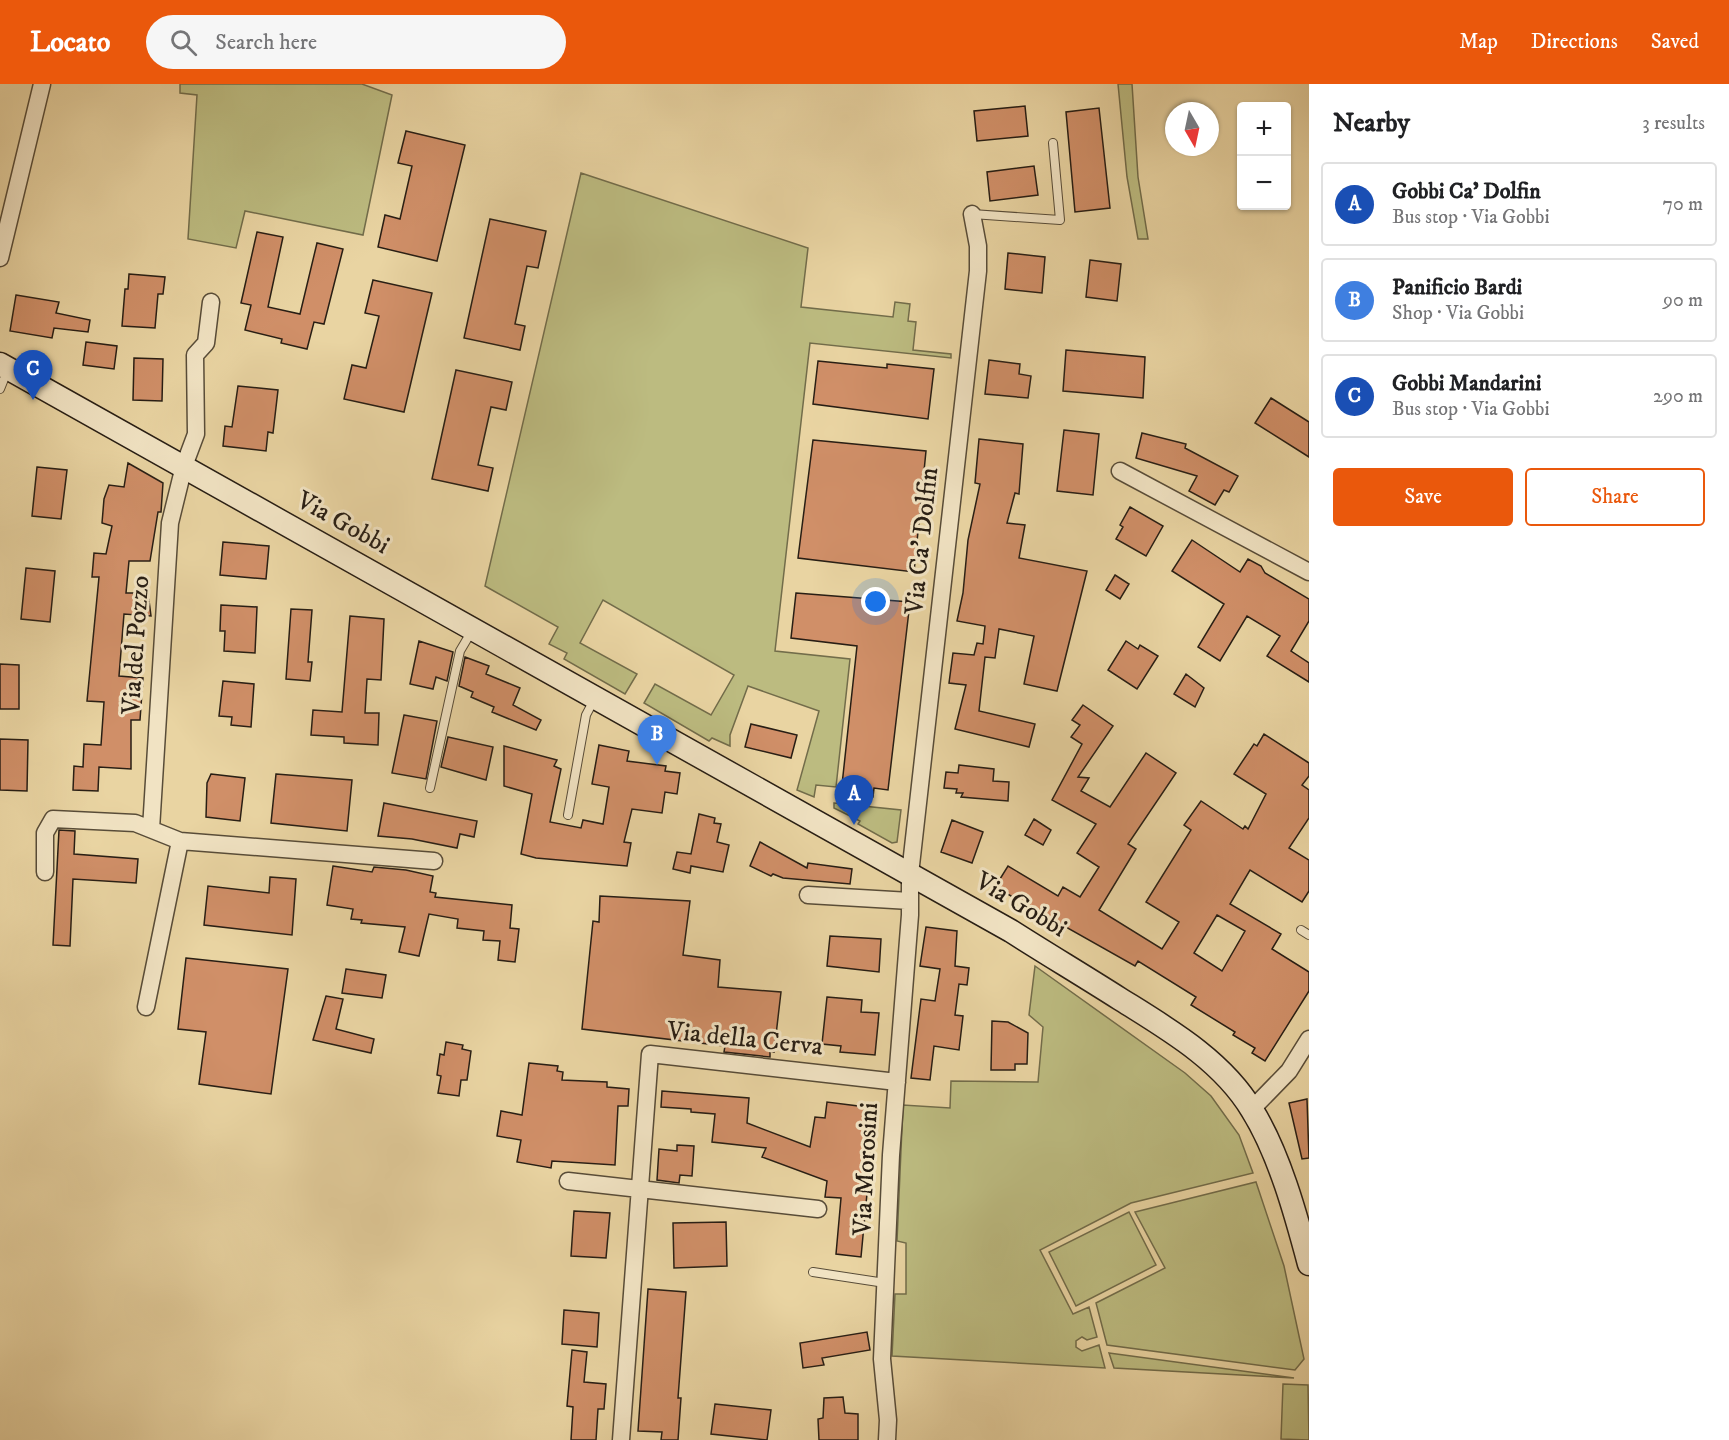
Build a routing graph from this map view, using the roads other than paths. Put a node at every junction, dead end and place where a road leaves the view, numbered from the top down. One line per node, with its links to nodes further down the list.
1 (42, 84): 4 (street)
2 (1053, 143): 3 (lane)
3 (972, 214): 18 (street, Via Ca' Dolfin)
4 (0, 258)
5 (211, 302): 7 (street)
6 (3, 374): 7 (street, Via Gobbi)
7 (184, 466): 10 (street, Via Gobbi); 14 (street, Via del Pozzo)
8 (1120, 471): 9 (street)
9 (1309, 572)
10 (473, 629): 11 (street, Via Gobbi); 12 (lane)
11 (595, 697): 13 (lane); 18 (street, Via Gobbi)
12 (430, 788)
13 (568, 815)
14 (151, 829): 15 (street); 17 (street)
15 (180, 841): 16 (street); 21 (street)
16 (435, 861)
17 (45, 872)
18 (910, 874): 20 (street, Via Morosini); 24 (street, Via Gobbi)
19 (808, 895): 20 (street)
20 (910, 902): 23 (street, Via Morosini)
21 (146, 1007)
22 (1309, 1039): 24 (street)
23 (897, 1082): 26 (street, Via della Cerva); 30 (street, Via Morosini)
24 (1252, 1109): 28 (street, Via Gobbi)
25 (568, 1181): 26 (street)
26 (640, 1189): 27 (street); 31 (street, Via della Cerva)
27 (818, 1209)
28 (1309, 1264)
29 (813, 1272): 30 (lane)
30 (885, 1283): 32 (street, Via Morosini)
31 (621, 1440)
32 (887, 1440)

